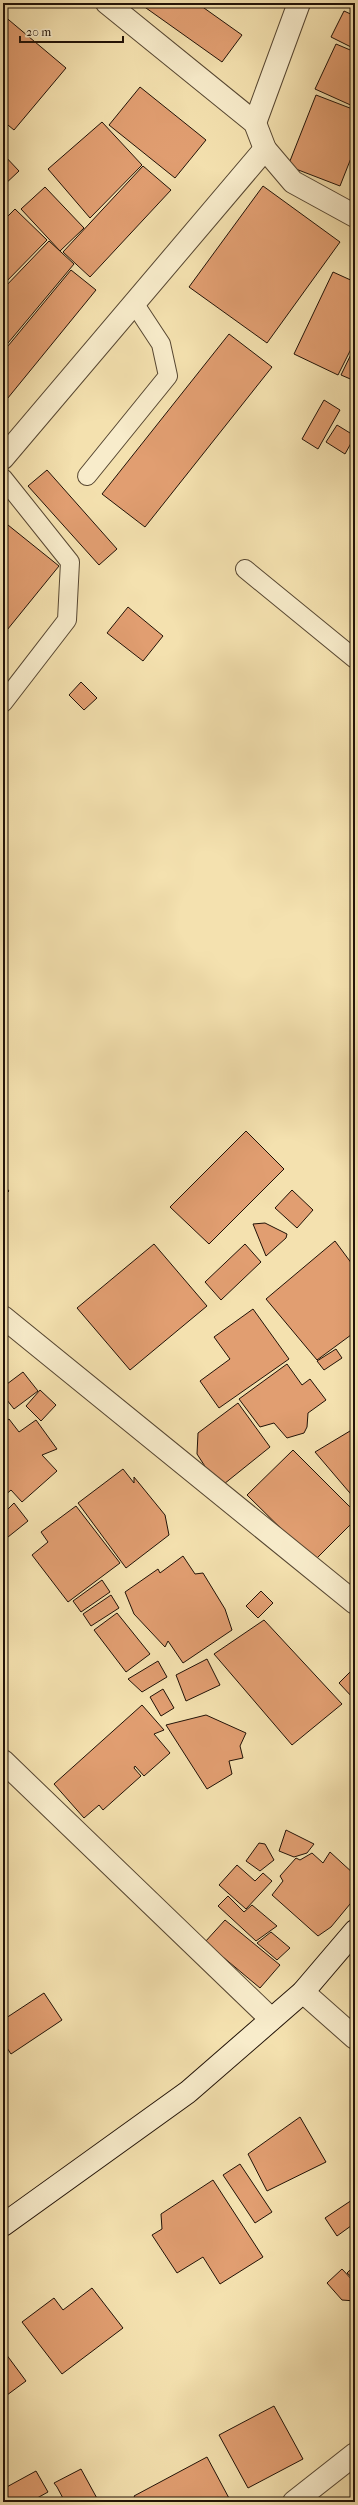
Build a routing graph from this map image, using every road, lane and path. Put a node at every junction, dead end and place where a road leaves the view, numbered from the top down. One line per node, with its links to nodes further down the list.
1 (107, 3): 3 (street)
2 (299, 3): 3 (street)
3 (256, 123): 4 (street)
4 (265, 149): 5 (street); 6 (street)
5 (355, 216)
6 (134, 304): 7 (street); 8 (lane)
7 (3, 458)
8 (87, 476)
9 (3, 478): 12 (lane)
10 (245, 570): 11 (lane)
11 (355, 659)
12 (3, 703)
13 (3, 1317): 14 (street)
14 (355, 1603)
15 (3, 1761): 18 (street)
16 (355, 1931): 17 (street)
17 (303, 1992): 18 (street); 19 (street)
18 (271, 2019): 20 (street)
19 (355, 2038)
20 (3, 2225)
21 (355, 2454): 22 (street)
22 (294, 2502)

